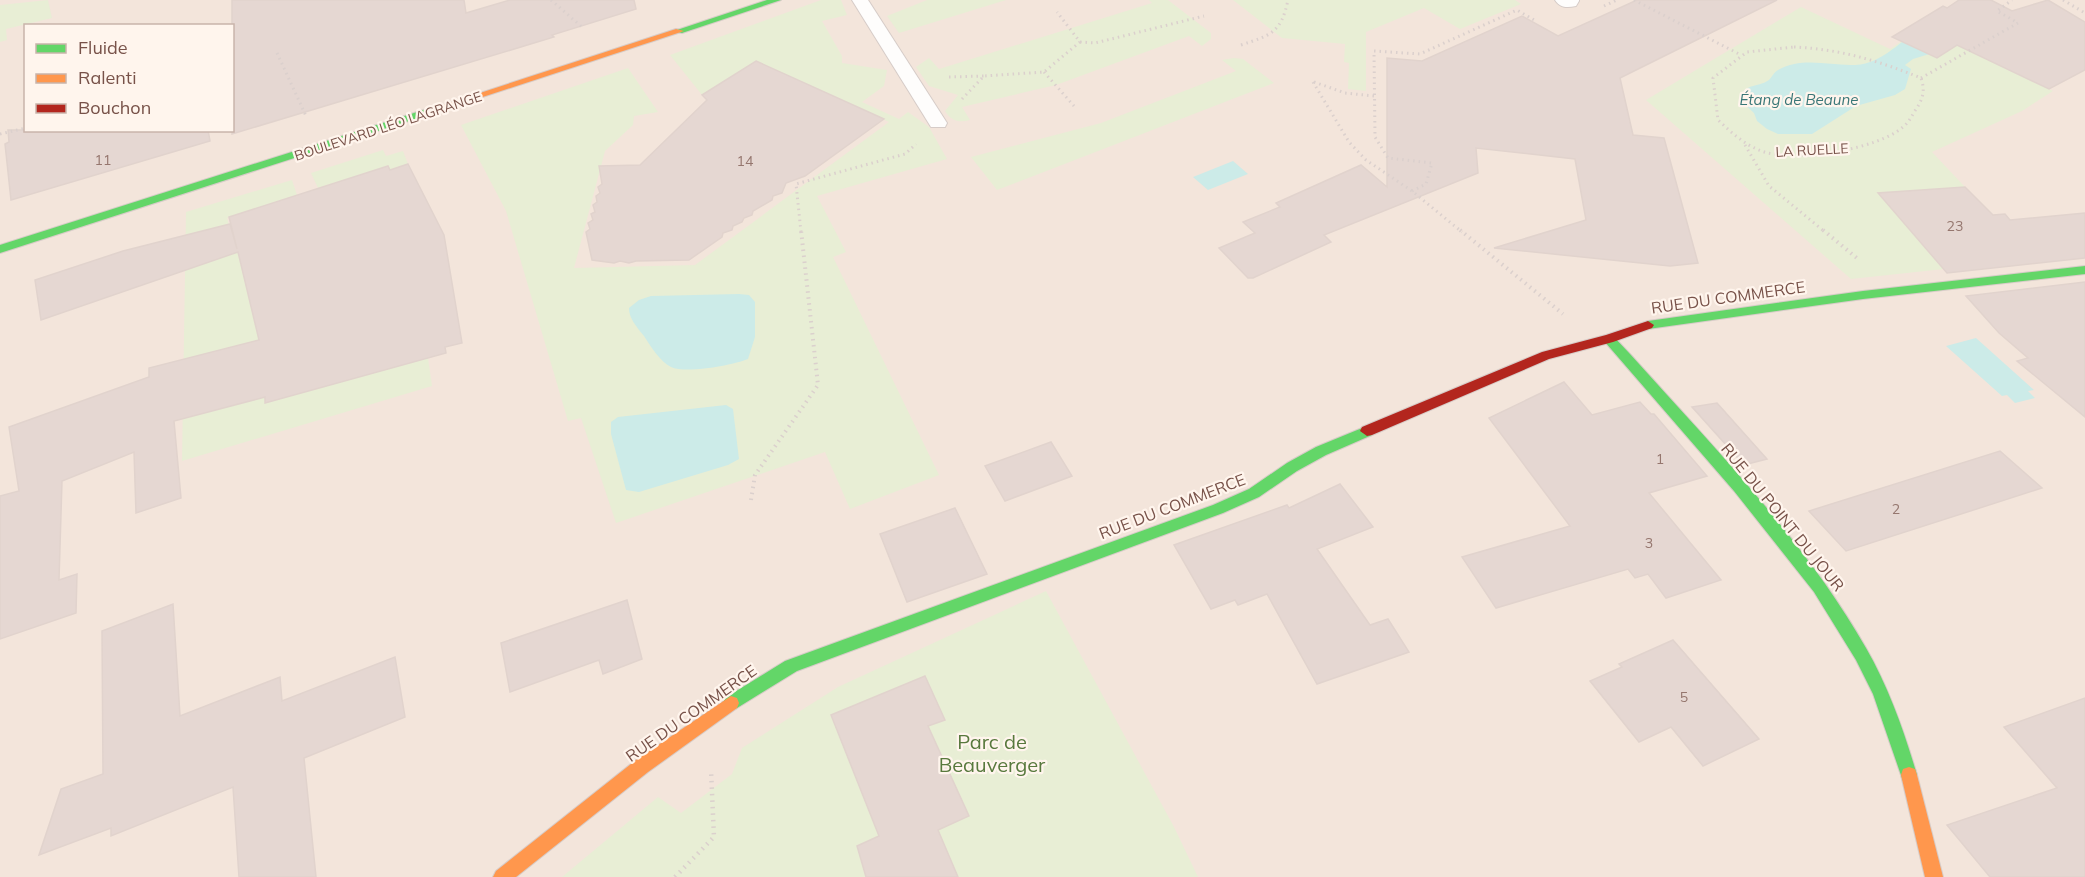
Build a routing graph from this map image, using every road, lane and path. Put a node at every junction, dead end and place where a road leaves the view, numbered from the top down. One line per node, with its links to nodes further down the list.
1 (551, 0): 13 (path)
2 (776, 0): 29 (street, BOULEVARD LÉO LAGRANGE)
3 (860, 0): 23 (lane)
4 (1288, 0): 15 (path)
5 (1617, 0): 9 (path)
6 (1634, 0): 17 (path)
7 (2012, 0): 19 (path)
8 (2063, 0): 10 (path)
9 (1596, 10)
10 (2085, 13)
11 (1204, 16): 14 (path)
12 (1545, 26): 20 (path)
13 (587, 32)
14 (1080, 42)
15 (1241, 45)
16 (277, 53): 22 (path)
17 (1741, 56): 19 (path, LA RUELLE); 26 (path, LA RUELLE)
18 (1044, 72): 21 (path)
19 (1921, 78): 26 (path, LA RUELLE)
20 (1374, 96): 28 (path); 28 (path)
21 (1074, 106)
22 (307, 117)
23 (938, 123)
24 (24, 129): 25 (path)
25 (0, 135)
26 (1745, 144): 31 (path)
27 (796, 184): 34 (path)
28 (1412, 191): 33 (path)
29 (0, 249)
30 (2085, 270): 31 (street, RUE DU COMMERCE)
31 (1863, 295): 32 (street, RUE DU COMMERCE)
32 (1609, 339): 33 (street, RUE DU COMMERCE); 38 (street, RUE DU POINT DU JOUR)
33 (1581, 346): 36 (street, RUE DU COMMERCE)
34 (751, 500)
35 (710, 767): 37 (path)
36 (502, 877)
37 (675, 877)
38 (1934, 877)

